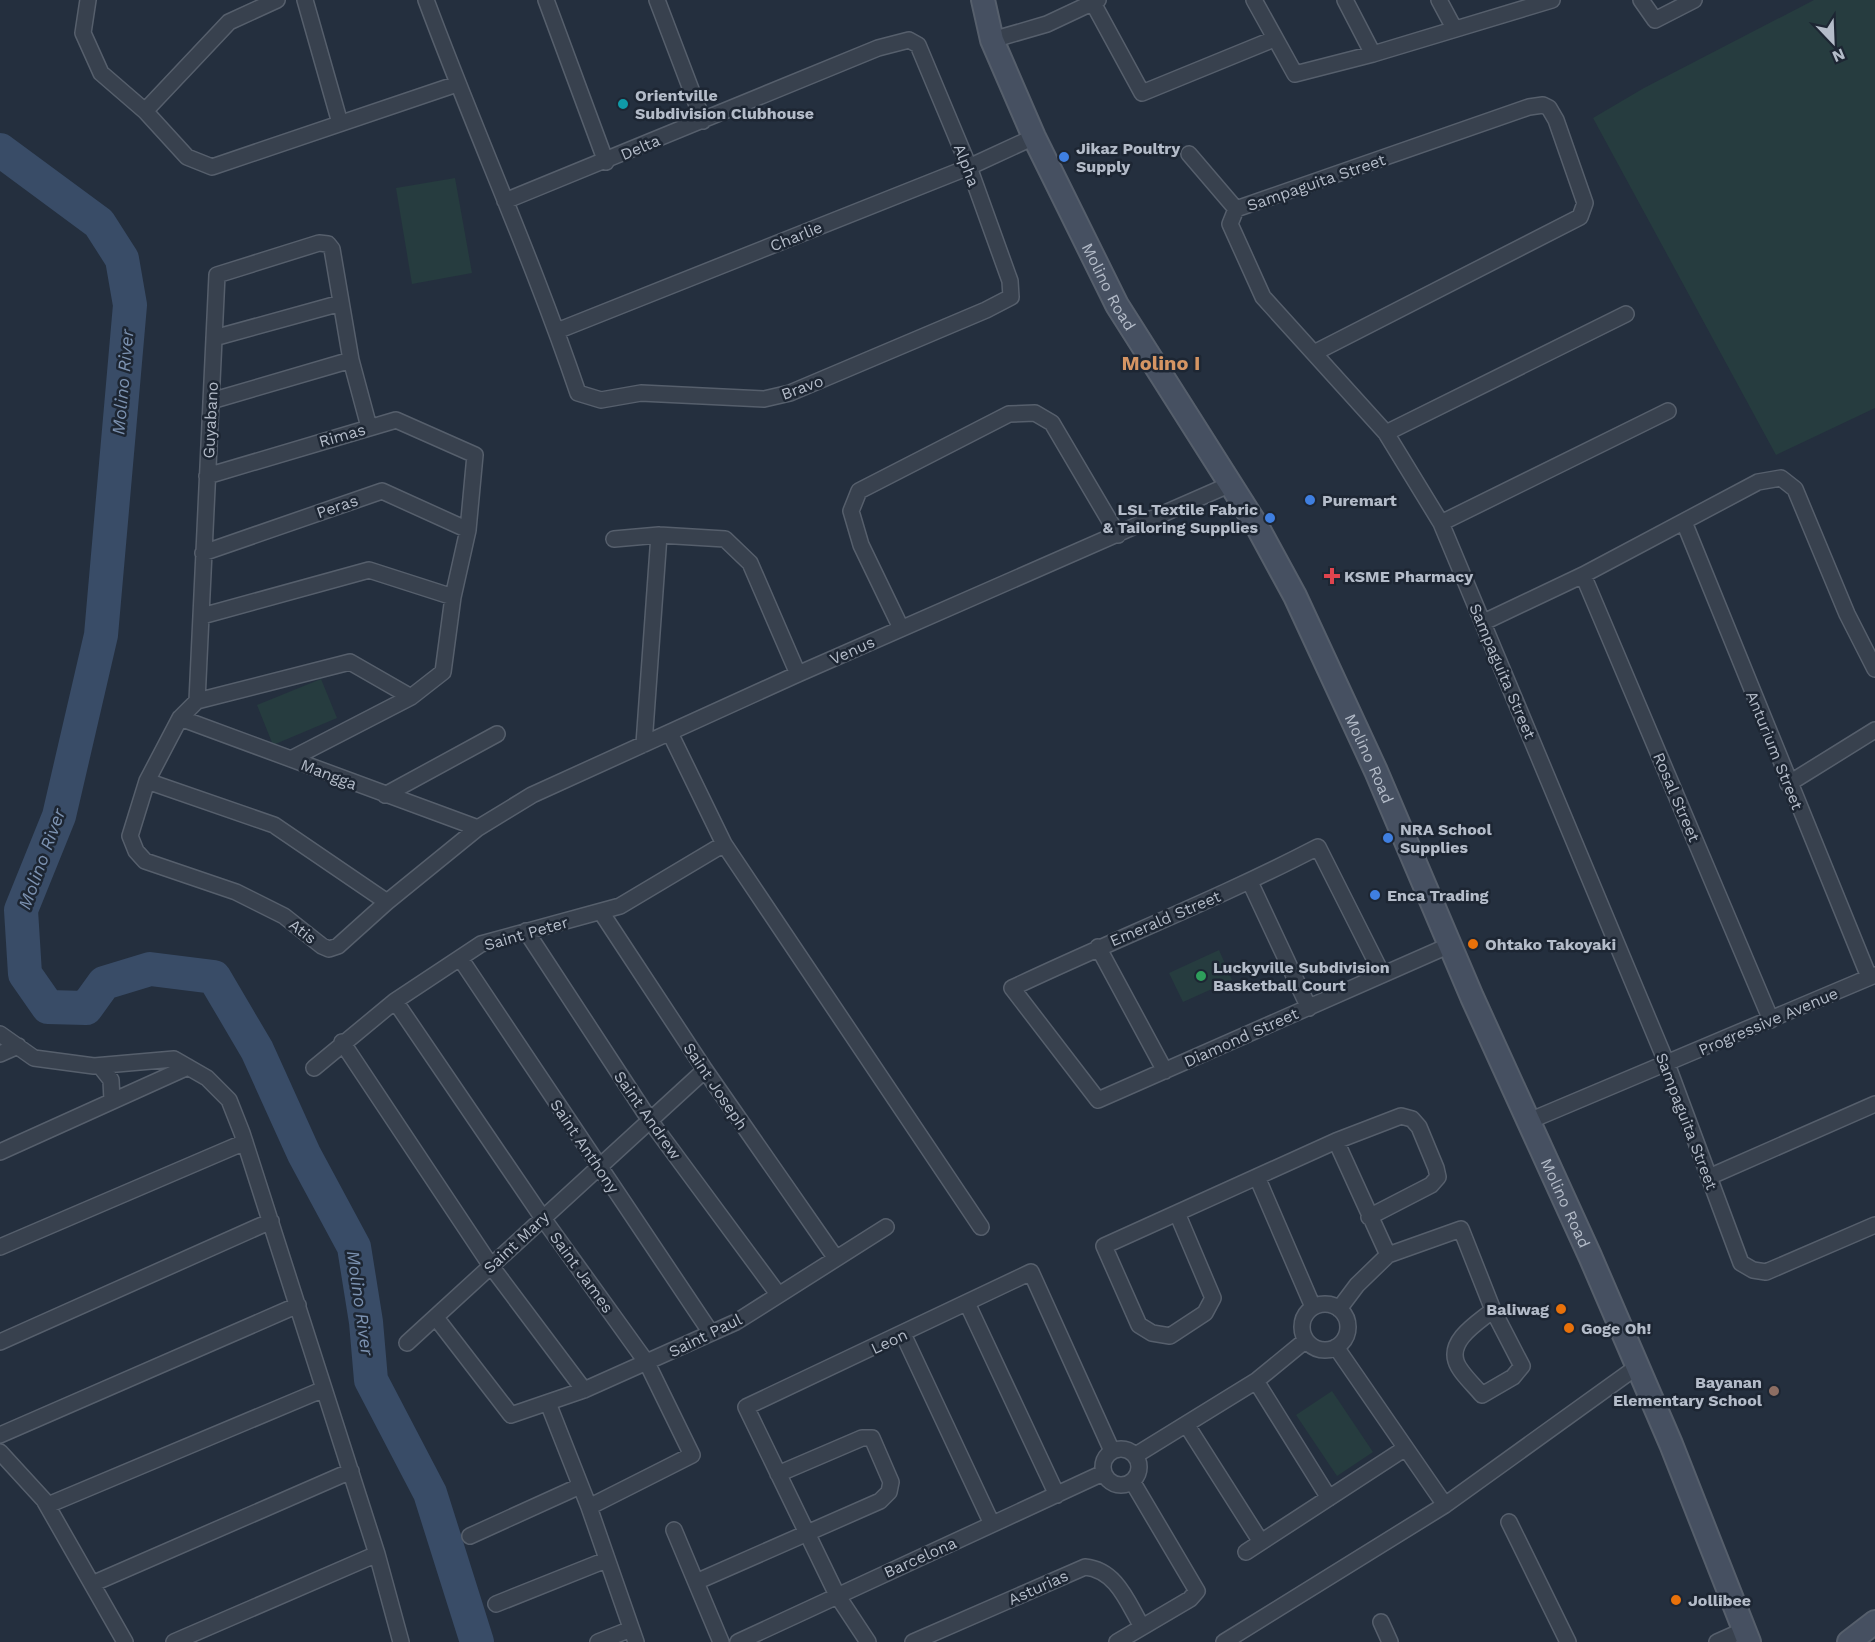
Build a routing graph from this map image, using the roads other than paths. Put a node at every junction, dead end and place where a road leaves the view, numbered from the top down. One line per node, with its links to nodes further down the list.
1 (88, 0): 22 (street)
2 (276, 0): 22 (street)
3 (305, 0): 24 (street)
4 (426, 0): 21 (street)
5 (546, 0): 27 (street)
6 (657, 0): 23 (street)
7 (983, 0): 19 (main road, Molino Road)
8 (1254, 0): 17 (street)
9 (1345, 0): 20 (street)
10 (1439, 0): 16 (street)
11 (1552, 0): 15 (street)
12 (1641, 0): 13 (street)
13 (1694, 0)
14 (1095, 1): 17 (street); 19 (street)
15 (1532, 2): 16 (street)
16 (1454, 28): 20 (street)
17 (1274, 39): 20 (street)
18 (909, 40): 23 (street, Delta); 28 (street, Alpha)
19 (992, 40): 25 (main road, Molino Road)
20 (1373, 54)
21 (457, 84): 24 (street); 29 (street)
22 (145, 111): 24 (street)
23 (703, 121): 27 (street, Delta)
24 (339, 123)
25 (1034, 137): 28 (street, Charlie); 43 (main road, Molino Road)
26 (1189, 154): 30 (street)
27 (606, 162): 29 (street, Delta)
28 (969, 167): 31 (street, Alpha); 34 (street, Charlie)
29 (505, 201): 34 (street)
30 (1236, 209): 36 (street, Sampaguita Street); 36 (street, Sampaguita Street)
31 (1011, 297): 34 (street, Bravo)
32 (341, 303): 35 (street); 35 (street, Guyabano); 37 (street, Guyabano)
33 (1626, 314): 41 (street)
34 (557, 331)
35 (214, 338): 38 (street, Guyabano)
36 (1314, 353): 41 (street, Sampaguita Street)
37 (351, 360): 38 (street); 40 (street, Guyabano)
38 (211, 401): 42 (street, Guyabano)
39 (1668, 411): 45 (street)
40 (369, 427): 42 (street, Rimas); 46 (street, Rimas)
41 (1386, 433): 45 (street, Sampaguita Street)
42 (207, 477): 50 (street, Guyabano)
43 (1231, 484): 48 (street, Venus); 75 (main road, Molino Road)
44 (1684, 522): 51 (street); 56 (street); 67 (street, Anturium Street)
45 (1441, 523): 54 (street, Sampaguita Street)
46 (468, 530): 50 (street, Peras); 52 (street)
47 (659, 535): 49 (street); 57 (street); 64 (street)
48 (1118, 535): 55 (street, Venus); 55 (street)
49 (614, 539)
50 (203, 553): 53 (street, Guyabano)
51 (1583, 575): 54 (street); 82 (street, Rosal Street)
52 (453, 597): 53 (street); 58 (street)
53 (202, 616): 59 (street, Guyabano)
54 (1484, 622): 87 (street, Sampaguita Street)
55 (902, 628): 57 (street, Venus)
56 (1875, 669)
57 (798, 674): 62 (street, Venus)
58 (411, 698): 59 (street); 65 (street)
59 (196, 701): 60 (street)
60 (180, 718): 65 (street, Mangga); 66 (street)
61 (1875, 730): 67 (street)
62 (670, 733): 64 (street, Venus); 70 (street)
63 (498, 734): 68 (street)
64 (644, 744): 69 (street, Venus)
65 (291, 759): 68 (street, Mangga)
66 (147, 781): 72 (street); 72 (street, Atis)
67 (1788, 784): 79 (street, Anturium Street)
68 (385, 795): 69 (street, Mangga)
69 (478, 828): 72 (street, Atis)
70 (724, 844): 73 (street, Saint Peter); 110 (street)
71 (1250, 882): 76 (street, Emerald Street); 78 (street, Emerald Street); 81 (street)
72 (387, 902)
73 (601, 912): 74 (street, Saint Peter); 91 (street, Saint Joseph)
74 (525, 931): 77 (street, Saint Peter); 97 (street, Saint Andrew)
75 (1450, 945): 78 (street, Diamond Street); 96 (main road, Molino Road)
76 (1098, 947): 92 (street); 93 (street, Emerald Street)
77 (460, 958): 80 (street, Saint Peter); 101 (street, Saint Anthony)
78 (1382, 974): 81 (street, Diamond Street)
79 (1872, 976): 82 (street, Progressive Avenue)
80 (395, 1001): 84 (street, Saint Peter); 105 (street, Saint James)
81 (1309, 1008): 92 (street, Diamond Street)
82 (1771, 1020): 87 (street, Progressive Avenue)
83 (0, 1034): 85 (street)
84 (342, 1042): 90 (street, Saint Peter); 114 (street)
85 (18, 1046): 86 (street); 88 (street)
86 (0, 1054)
87 (1667, 1064): 96 (street, Progressive Avenue); 103 (street, Sampaguita Street)
88 (100, 1066): 89 (street); 94 (street)
89 (188, 1067): 94 (street); 99 (street)
90 (314, 1068)
91 (705, 1070): 97 (street, Saint Mary); 113 (street, Saint Joseph)
92 (1165, 1071): 93 (street, Diamond Street)
93 (1098, 1100)
94 (112, 1101): 100 (street)
95 (1875, 1104): 103 (street)
96 (1529, 1121): 129 (main road, Molino Road)
97 (651, 1122): 101 (street, Saint Mary); 115 (street, Saint Andrew)
98 (1336, 1141): 102 (street); 106 (street); 106 (street)
99 (245, 1142): 107 (street); 111 (street)
100 (0, 1152)
101 (599, 1167): 105 (street, Saint Mary); 122 (street, Saint Anthony)
102 (1257, 1177): 104 (street); 118 (street)
103 (1709, 1177): 108 (street, Sampaguita Street)
104 (1177, 1213): 104 (street)
105 (542, 1217): 114 (street, Saint Mary); 128 (street, Saint James)
106 (1369, 1217): 112 (street)
107 (271, 1221): 117 (street); 125 (street)
108 (1875, 1225)
109 (886, 1227): 113 (street, Saint Paul)
110 (981, 1227)
111 (0, 1247)
112 (1388, 1255): 119 (street); 120 (street)
113 (835, 1257): 115 (street, Saint Paul)
114 (491, 1266): 121 (street, Saint Mary); 132 (street)
115 (778, 1294): 122 (street, Saint Paul)
116 (967, 1303): 123 (street, Leon); 137 (street, Leon); 145 (street)
117 (298, 1305): 131 (street); 135 (street)
118 (1313, 1307): 119 (street); 124 (street)
119 (1339, 1309): 127 (street)
120 (1493, 1310): 120 (street)
121 (437, 1319): 126 (street, Saint Mary); 133 (street, Saint Paul)
122 (711, 1333): 128 (street, Saint Paul)
123 (903, 1334): 142 (street, Leon); 151 (street)
124 (1306, 1340): 127 (street); 130 (street)
125 (0, 1342)
126 (407, 1343)
127 (1336, 1347): 136 (street)
128 (646, 1363): 132 (street, Saint Paul); 149 (street, Saint James)
129 (1638, 1366): 148 (street); 167 (main road, Molino Road)
130 (1256, 1381): 134 (street); 146 (street)
131 (324, 1389): 140 (street); 147 (street)
132 (584, 1390): 133 (street, Saint Paul)
133 (548, 1403): 144 (street)
134 (1186, 1424): 139 (street); 155 (street)
135 (0, 1435)
136 (1404, 1449): 146 (street); 148 (street)
137 (1112, 1451): 139 (street); 141 (street)
138 (0, 1452): 147 (street)
139 (1136, 1455): 143 (street)
140 (351, 1471): 157 (street); 160 (street)
141 (1103, 1473): 143 (street); 145 (street, Barcelona)
142 (778, 1474): 153 (street); 153 (street)
143 (1132, 1481): 165 (street)
144 (580, 1486): 149 (street); 154 (street)
145 (1057, 1495): 151 (street, Barcelona)
146 (1329, 1498): 155 (street)
147 (48, 1505): 160 (street)
148 (1445, 1505): 177 (street)
149 (589, 1507): 158 (street)
150 (1509, 1522): 179 (street)
151 (992, 1524): 161 (street, Barcelona)
152 (674, 1530): 159 (street)
153 (806, 1532): 159 (street); 161 (street)
154 (470, 1536)
155 (1261, 1542): 156 (street)
156 (1246, 1552)
157 (377, 1554): 168 (street); 170 (street)
158 (606, 1560): 162 (street); 166 (street)
159 (696, 1582): 172 (street)
160 (92, 1584): 169 (street)
161 (837, 1594): 173 (street, Barcelona); 174 (street)
162 (496, 1604)
163 (1381, 1622): 178 (street)
164 (1875, 1622): 181 (main road)
165 (1142, 1625): 175 (street, Asturias); 176 (street)
166 (633, 1636): 171 (street)
167 (1747, 1636): 180 (street)
168 (398, 1641)
169 (125, 1642)
170 (174, 1642)
171 (598, 1642)
172 (721, 1642)
173 (738, 1642)
174 (868, 1642)
175 (913, 1642)
176 (1117, 1642)
177 (1224, 1642)
178 (1390, 1642)
179 (1568, 1642)
180 (1717, 1642)
181 (1849, 1642)

